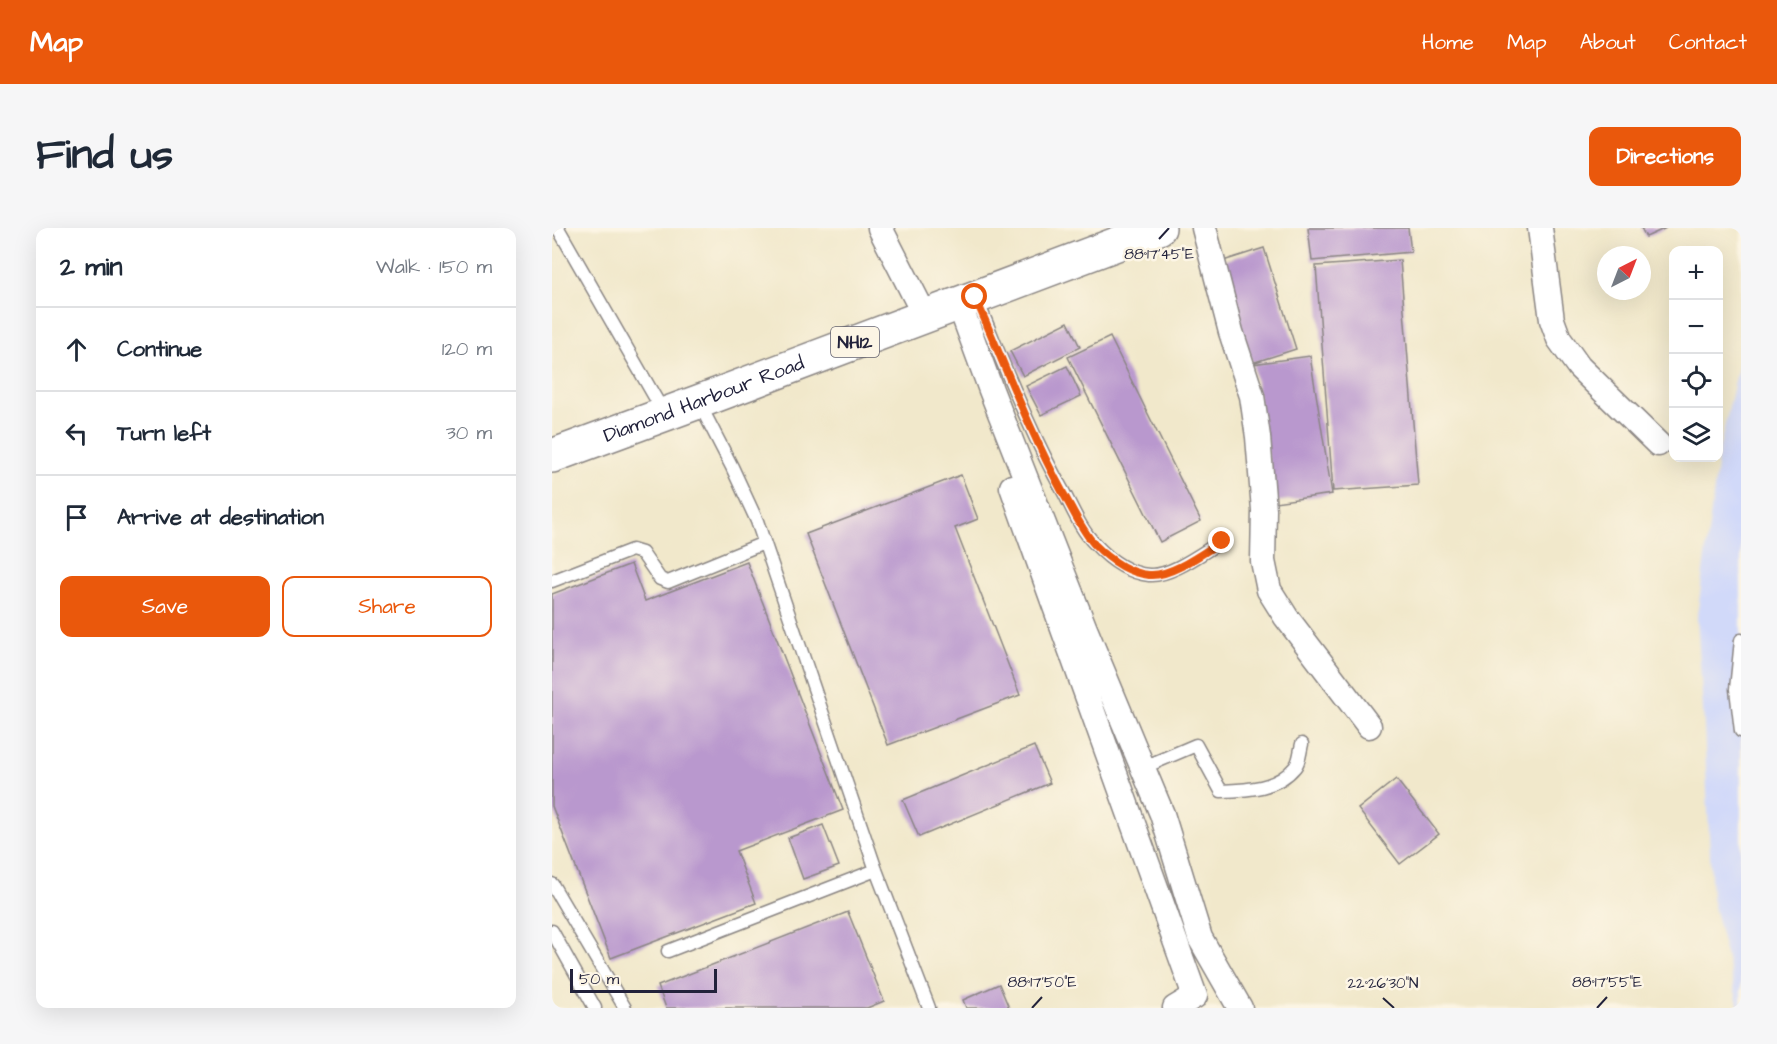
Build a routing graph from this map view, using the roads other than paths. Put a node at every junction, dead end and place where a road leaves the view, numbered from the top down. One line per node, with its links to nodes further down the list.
1 (558, 228): 8 (lane)
2 (880, 228): 6 (street)
3 (1159, 228): 6 (highway, Diamond Harbour Road / NH12)
4 (1204, 228): 15 (street)
5 (1540, 228): 9 (street)
6 (951, 306): 7 (highway, Diamond Harbour Road / NH12); 11 (lane); 18 (street); 26 (street)
7 (698, 402): 8 (highway, Diamond Harbour Road / NH12); 12 (lane)
8 (664, 415): 10 (highway, Diamond Harbour Road / NH12)
9 (1658, 444)
10 (552, 456)
11 (1222, 541)
12 (764, 543): 13 (lane); 19 (lane)
13 (552, 581)
14 (1741, 640): 16 (lane)
15 (1369, 726)
16 (1741, 731)
17 (1302, 744): 18 (lane)
18 (1142, 768): 27 (street)
19 (876, 870): 22 (lane); 25 (lane)
20 (552, 884): 24 (lane)
21 (552, 931): 23 (lane)
22 (668, 951)
23 (594, 1008)
24 (625, 1008)
25 (929, 1008)
26 (1175, 1008)
27 (1240, 1008)

